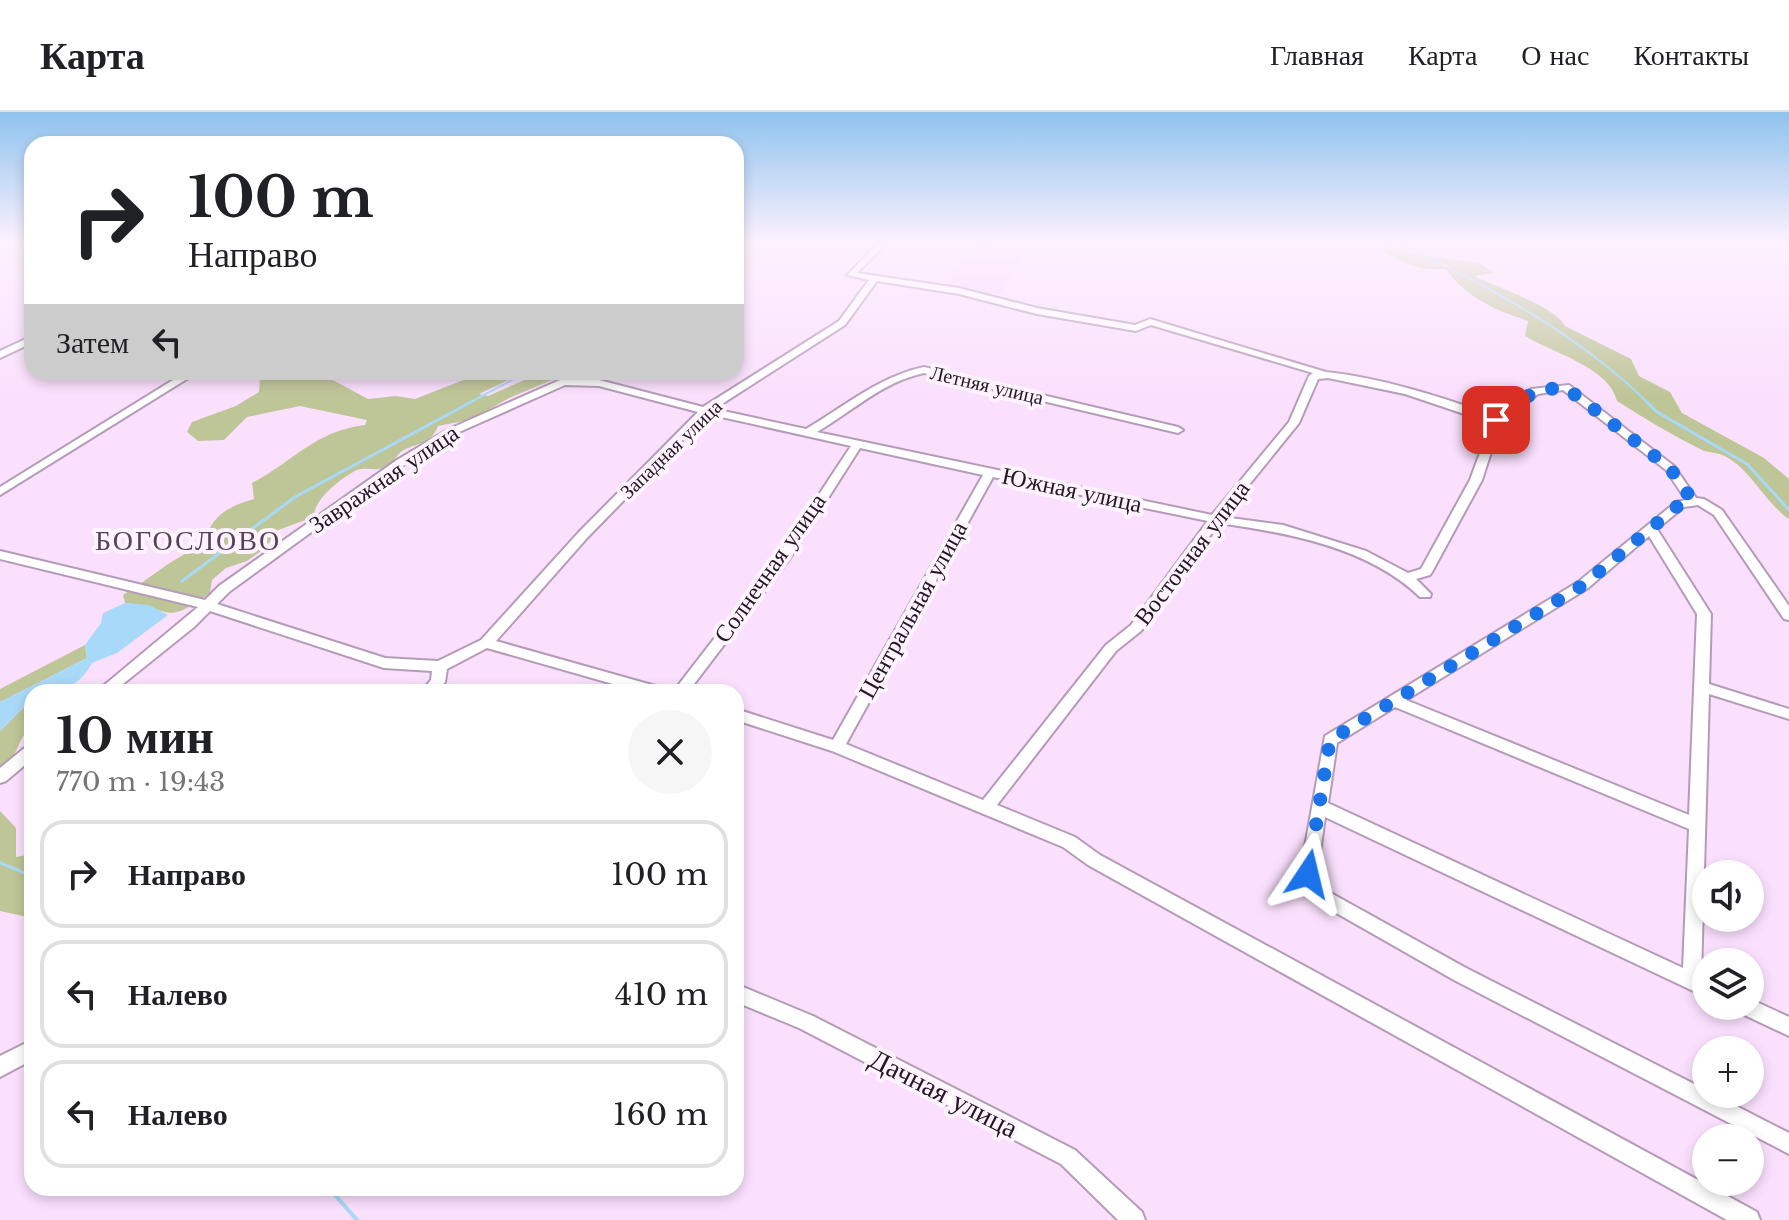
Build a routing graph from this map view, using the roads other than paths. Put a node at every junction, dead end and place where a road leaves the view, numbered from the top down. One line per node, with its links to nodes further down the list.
1 (864, 294): 7 (street, Западная улица)
2 (970, 294): 5 (street)
3 (24, 343): 4 (street)
4 (0, 355)
5 (1325, 374): 8 (street); 15 (street, Восточная улица)
6 (180, 380): 13 (street)
7 (707, 409): 10 (street, Южная улица); 20 (street, Завражная улица); 22 (street, Западная улица)
8 (1496, 420): 14 (street); 18 (street)
9 (1178, 430): 10 (street, Летняя улица)
10 (809, 432): 11 (street, Южная улица)
11 (858, 443): 12 (street, Южная улица); 27 (street, Солнечная улица)
12 (990, 473): 15 (street, Южная улица); 32 (street, Центральная улица)
13 (0, 492)
14 (1692, 500): 16 (street); 21 (street)
15 (1215, 519): 18 (street, Южная улица); 35 (street, Восточная улица)
16 (1650, 528): 28 (street); 29 (street)
17 (0, 555): 20 (street)
18 (1407, 577): 19 (street, Южная улица)
19 (1425, 594)
20 (206, 605): 23 (street); 24 (street, Завражная улица)
21 (1789, 616)
22 (486, 643): 23 (street); 26 (street)
23 (440, 666): 25 (street)
24 (113, 684)
25 (436, 684)
26 (631, 684)
27 (686, 684)
28 (1702, 687): 30 (street); 37 (street)
29 (1394, 701): 36 (street); 37 (street)
30 (1789, 714)
31 (744, 717): 32 (street)
32 (837, 747): 35 (street)
33 (24, 757): 34 (street)
34 (0, 777)
35 (987, 806): 47 (street)
36 (1320, 807): 39 (street); 45 (street)
37 (1697, 825): 38 (street)
38 (1699, 948)
39 (1692, 982)
40 (744, 996): 46 (street, Дачная улица)
41 (1764, 1015): 42 (street)
42 (1789, 1027)
43 (24, 1054): 44 (street)
44 (0, 1067)
45 (1789, 1144)
46 (1134, 1220)
47 (1749, 1220)

